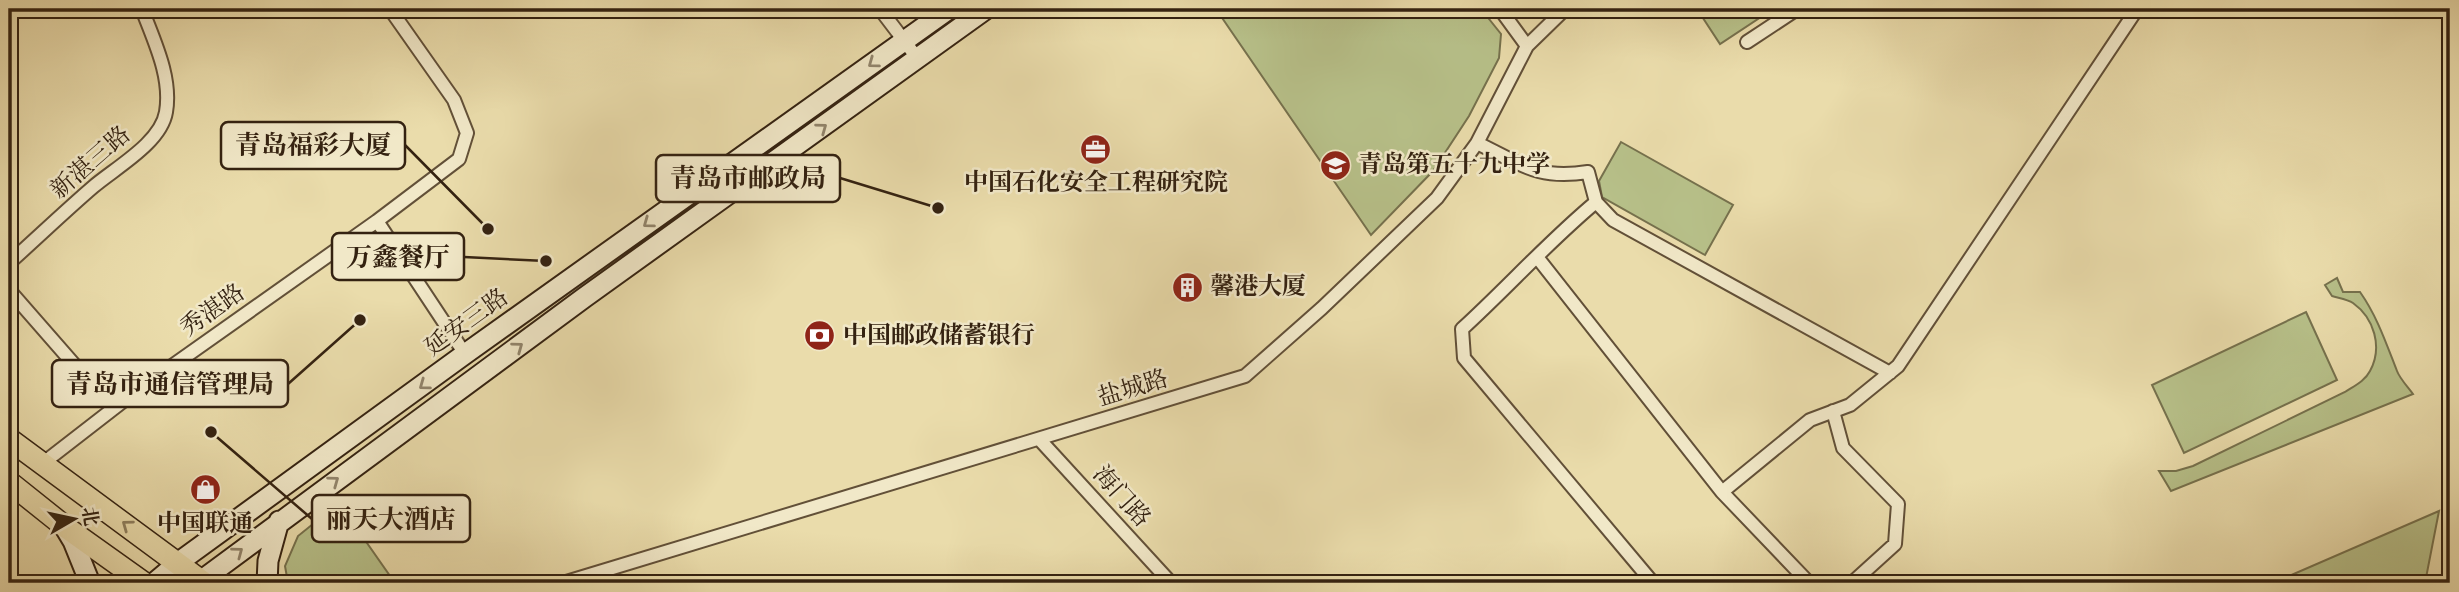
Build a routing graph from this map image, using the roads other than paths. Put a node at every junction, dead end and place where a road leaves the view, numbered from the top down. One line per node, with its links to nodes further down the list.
1 (142, 9): 18 (street, 新湛三路)
2 (390, 9): 16 (street, 秀湛路)
3 (880, 9): 10 (street)
4 (949, 9): 10 (main road, 延安三路)
5 (986, 9): 13 (main road, 延安三路)
6 (1500, 9): 12 (street)
7 (1565, 9): 12 (street, 盐城路)
8 (1797, 9): 11 (street)
9 (2137, 9): 21 (street)
10 (904, 41): 13 (street); 20 (main road, 延安三路, one-way to 20)
11 (1748, 42)
12 (1527, 46): 14 (street, 盐城路)
13 (918, 59): 29 (main road, 延安三路, one-way to 13)
14 (1477, 143): 15 (street); 25 (street, 盐城路)
15 (1596, 202): 17 (street); 21 (street)
16 (377, 221): 20 (street); 22 (street, 秀湛路)
17 (1536, 257): 28 (street); 39 (street)
18 (13, 259)
19 (9, 290): 22 (street)
20 (465, 354): 31 (main road, 延安三路, one-way to 31)
21 (1890, 373): 23 (street)
22 (113, 409): 26 (street, 秀湛路)
23 (1833, 411): 28 (street); 41 (street)
24 (9, 439): 26 (main road)
25 (1040, 440): 37 (street, 盐城路); 38 (street, 海门路)
26 (42, 464): 31 (main road, one-way to 26)
27 (9, 482): 30 (main road)
28 (1721, 492): 40 (street)
29 (279, 521): 32 (main road, 延安三路, one-way to 29); 36 (main road)
30 (64, 526): 33 (main road); 34 (main road)
31 (179, 562): 32 (main road); 35 (main road, 延安三路)
32 (201, 582)
33 (90, 583)
34 (144, 583)
35 (154, 583)
36 (268, 583)
37 (563, 583)
38 (1171, 583)
39 (1653, 583)
40 (1809, 583)
41 (1852, 583)

